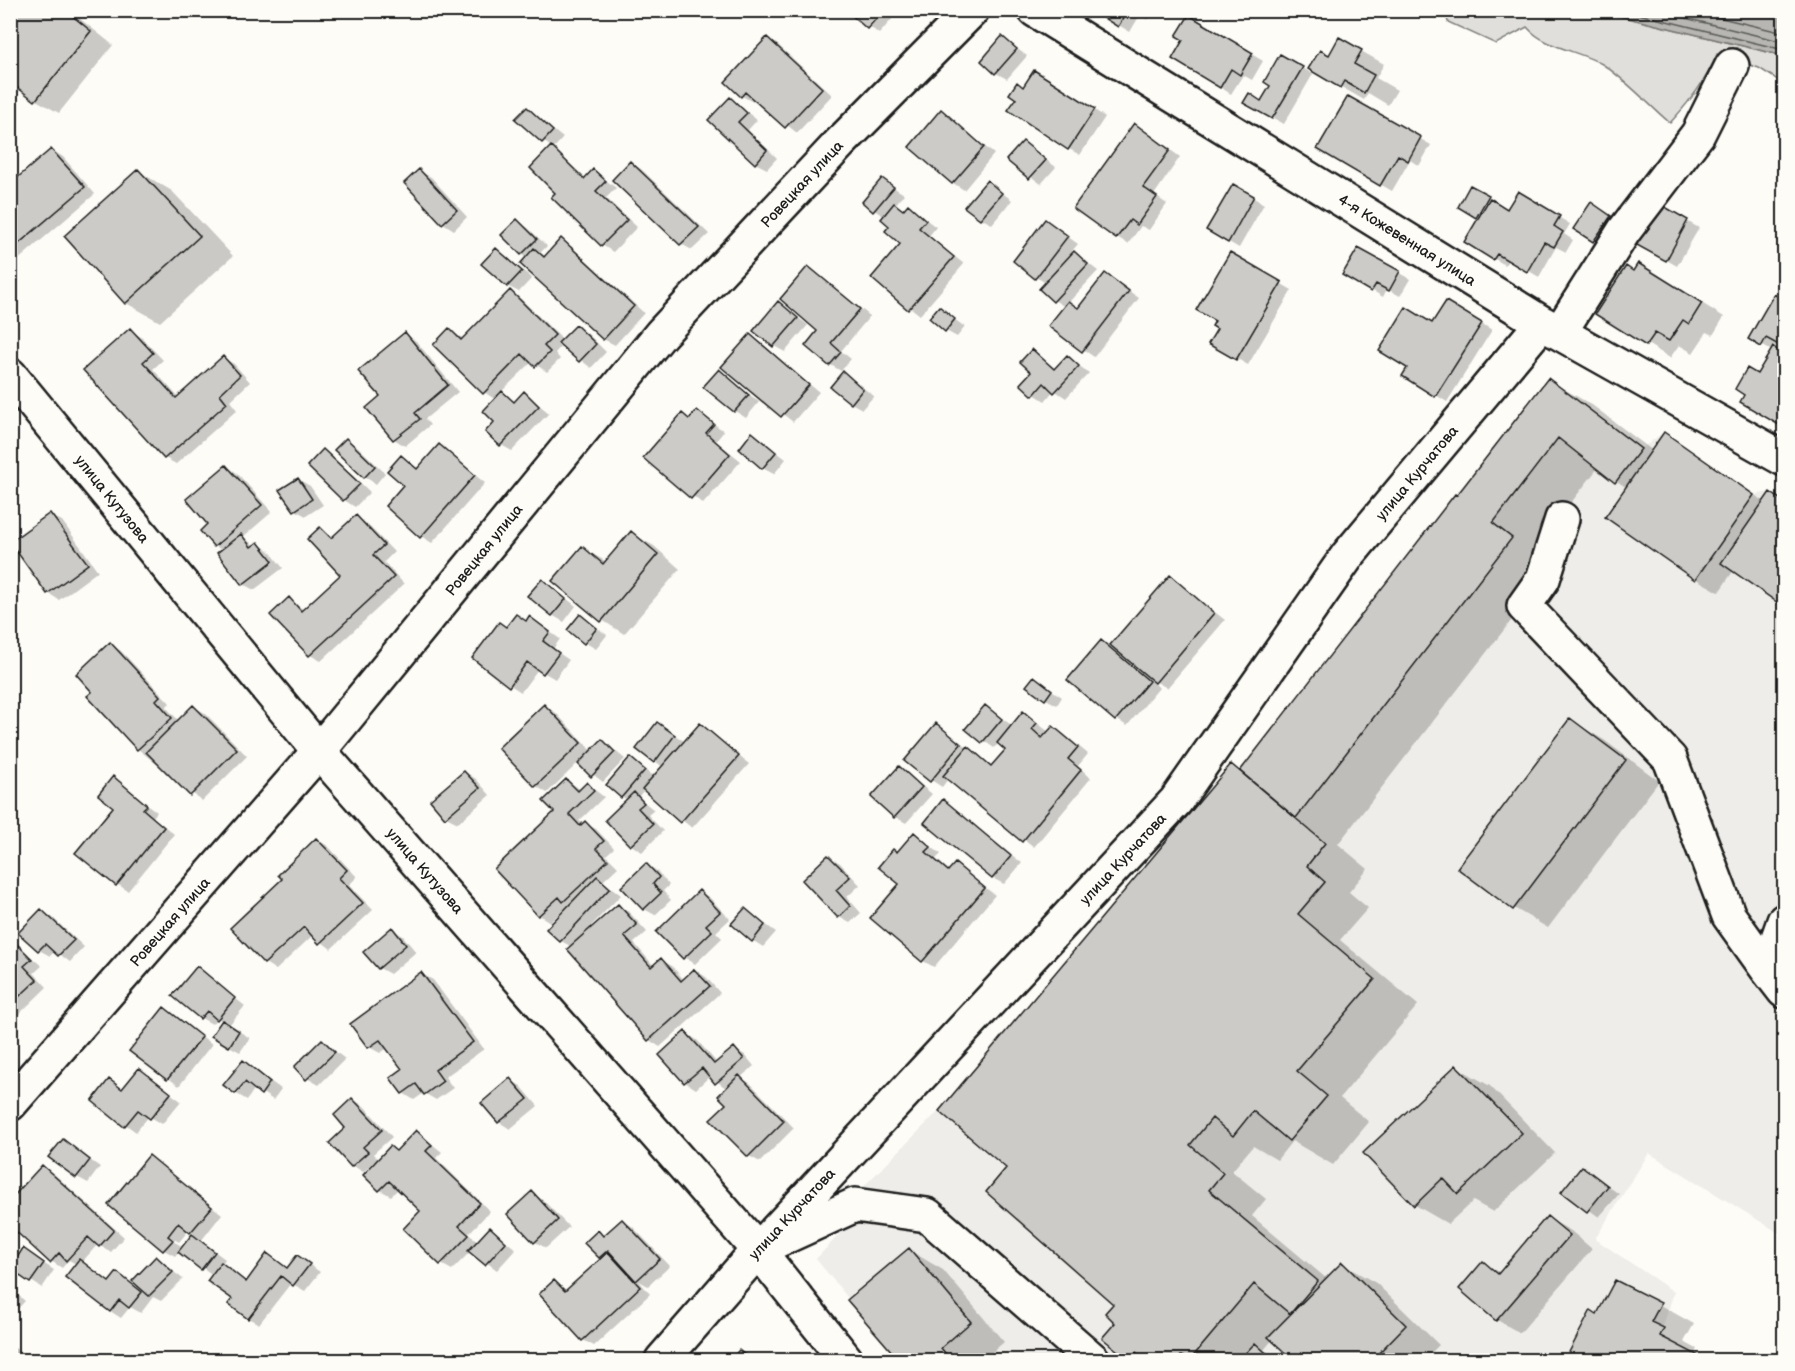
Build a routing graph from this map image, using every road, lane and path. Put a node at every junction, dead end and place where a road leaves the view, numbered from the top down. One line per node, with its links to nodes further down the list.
1 (972, 10): 8 (street, Ровецкая улица)
2 (1035, 10): 4 (street, 4-я Кожевенная улица)
3 (1732, 66): 4 (street, улица Курчатова)
4 (1551, 328): 6 (street, 4-я Кожевенная улица); 12 (street, улица Курчатова)
5 (10, 375): 8 (street, улица Кутузова)
6 (1785, 459)
7 (1562, 519): 10 (street)
8 (319, 751): 11 (street, Ровецкая улица); 12 (street, улица Кутузова)
9 (1785, 921): 10 (street)
10 (1776, 980)
11 (10, 1104)
12 (758, 1250): 13 (street, улица Курчатова); 14 (street, улица Кутузова); 15 (street)
13 (662, 1360)
14 (846, 1360)
15 (1093, 1360)

